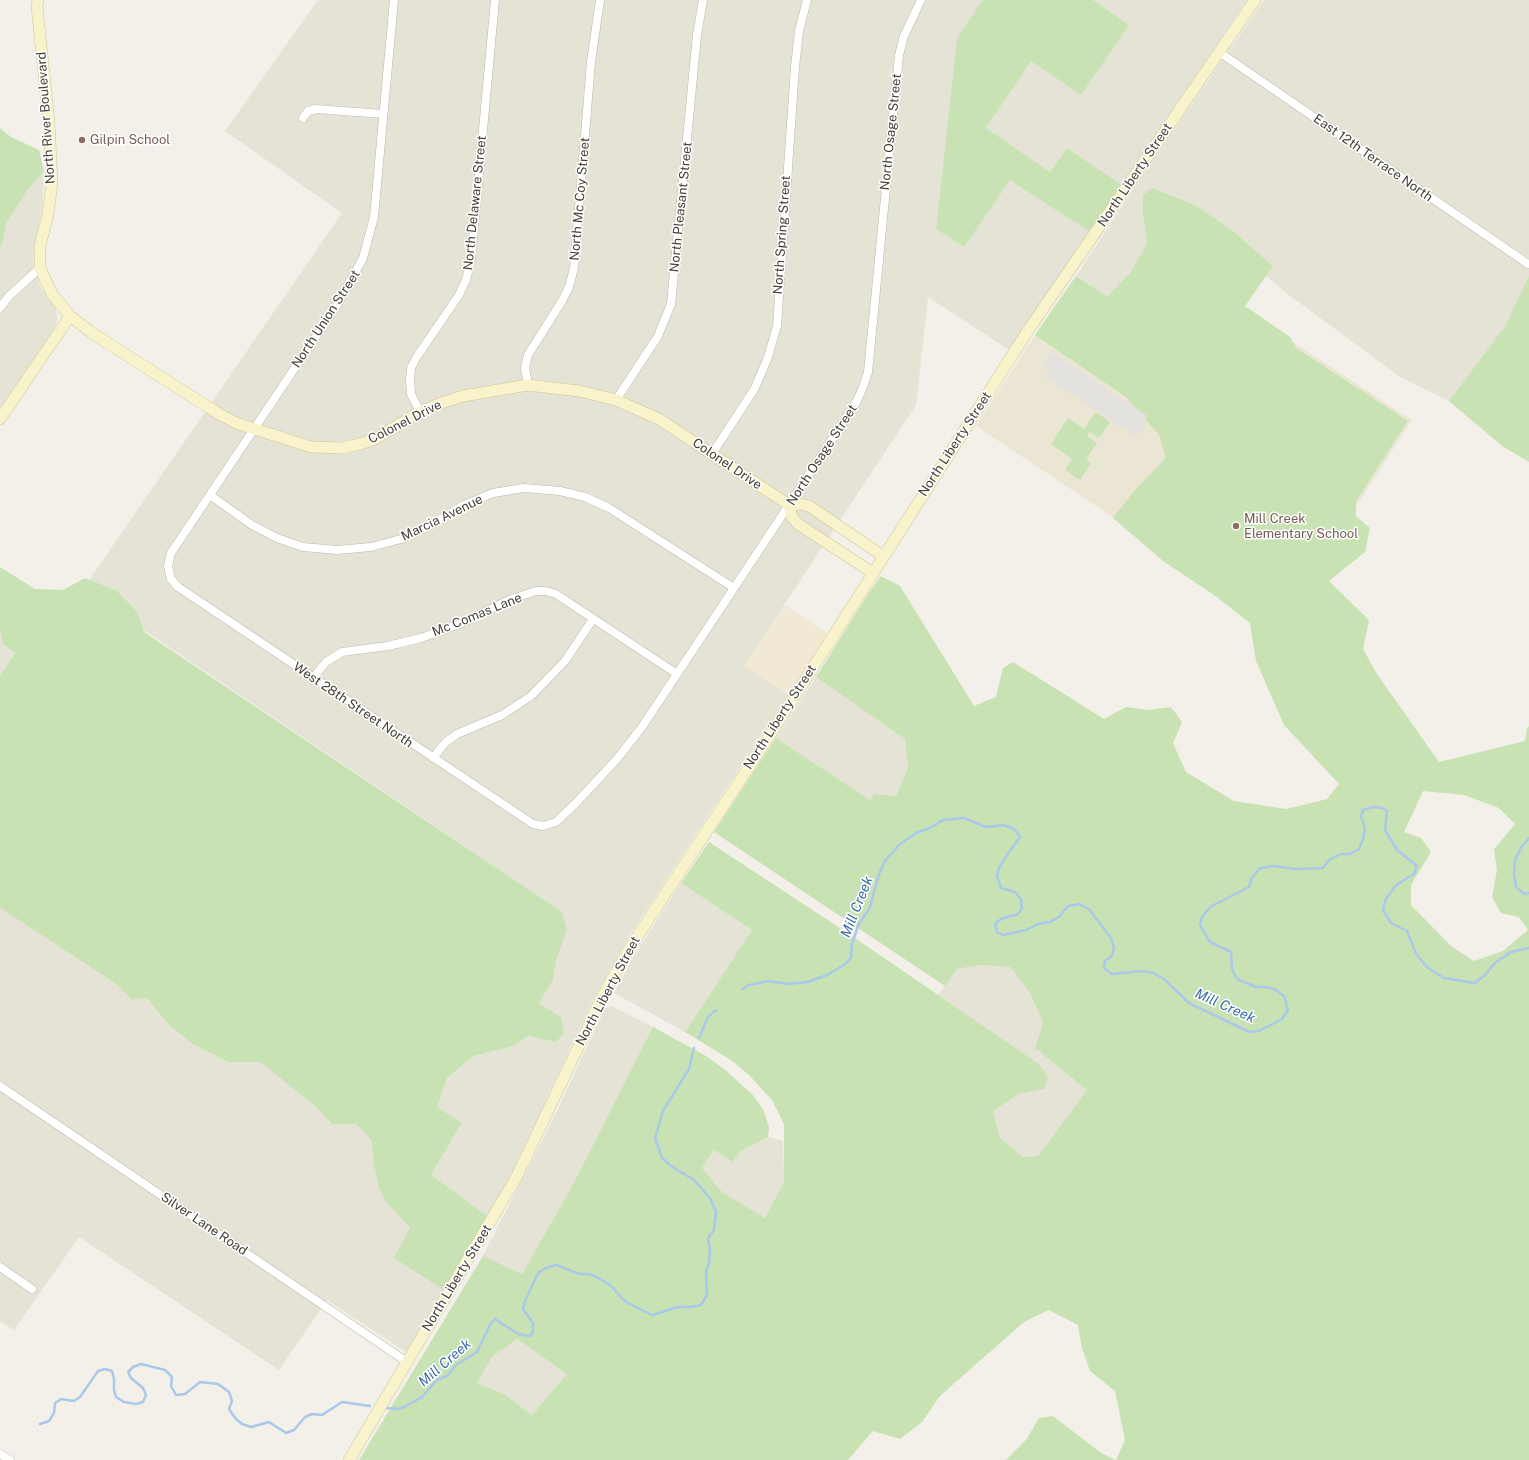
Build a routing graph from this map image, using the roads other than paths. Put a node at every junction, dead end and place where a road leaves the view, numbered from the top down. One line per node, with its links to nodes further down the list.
1 (38, 0): 13 (main road, North River Boulevard)
2 (394, 0): 10 (street, North Union Street)
3 (495, 0): 18 (street, North Delaware Street)
4 (600, 0): 16 (street, North Mc Coy Street)
5 (703, 0): 17 (street, North Pleasant Street)
6 (807, 0): 21 (street, North Spring Street)
7 (920, 0): 23 (street, North Osage Street)
8 (1255, 0): 9 (main road, North Liberty Street)
9 (1219, 52): 12 (street, East 12th Terrace North); 24 (main road, North Liberty Street)
10 (383, 114): 11 (street); 20 (street, North Union Street)
11 (303, 118)
12 (1528, 264)
13 (40, 268): 14 (street); 15 (main road, North River Boulevard)
14 (0, 308)
15 (70, 316): 19 (main road); 20 (main road, Colonel Drive)
16 (528, 385): 17 (main road, Colonel Drive); 18 (main road, Colonel Drive)
17 (616, 400): 21 (main road, Colonel Drive)
18 (420, 412): 20 (main road, Colonel Drive)
19 (0, 419)
20 (253, 429): 22 (street, North Union Street)
21 (712, 454): 23 (main road, Colonel Drive)
22 (210, 495): 26 (street, North Union Street); 27 (street, Marcia Avenue)
23 (789, 506): 24 (main road); 25 (main road, Colonel Drive); 27 (street, North Osage Street)
24 (883, 556): 25 (main road, North Liberty Street)
25 (873, 573): 36 (main road, North Liberty Street)
26 (171, 579): 30 (street, West 28th Street North)
27 (734, 588): 29 (street, North Osage Street)
28 (593, 619): 29 (street, Mc Comas Lane); 30 (street, Mc Comas Lane); 31 (street)
29 (677, 674): 32 (street, North Osage Street)
30 (313, 678): 31 (street, West 28th Street North)
31 (433, 758): 32 (street, West 28th Street North)
32 (539, 825)
33 (0, 1086): 36 (street, Silver Lane Road)
34 (0, 1267): 35 (street)
35 (32, 1289)
36 (407, 1362): 39 (main road, North Liberty Street)
37 (0, 1454): 38 (street)
38 (10, 1460)
39 (349, 1460)

